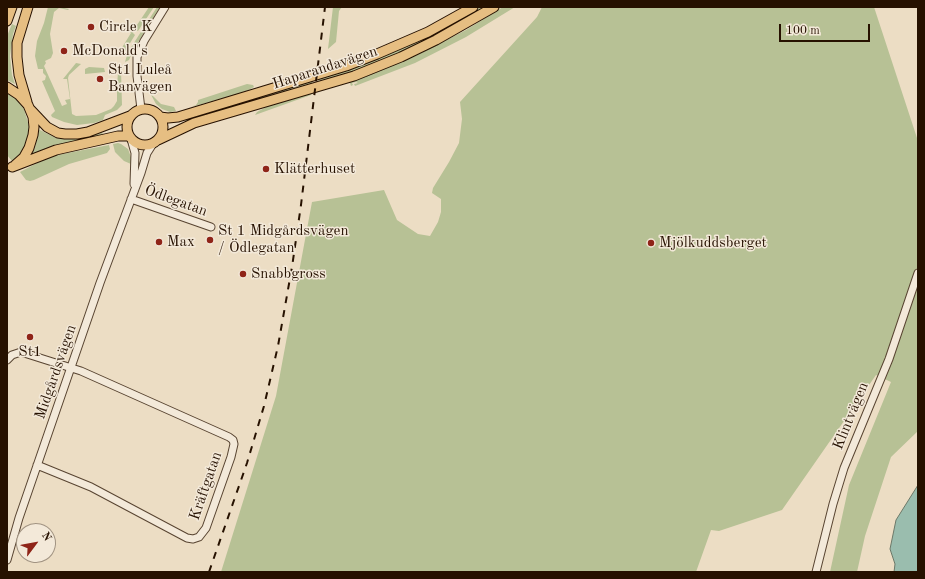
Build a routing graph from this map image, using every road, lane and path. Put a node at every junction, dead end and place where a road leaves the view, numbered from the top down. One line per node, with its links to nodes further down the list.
1 (12, 7): 6 (main road)
2 (28, 7): 8 (main road)
3 (165, 7): 9 (street)
4 (473, 7): 11 (main road, Haparandavägen)
5 (494, 7): 13 (main road, Haparandavägen)
6 (7, 21)
7 (7, 87): 8 (main road)
8 (29, 107): 10 (main road); 14 (main road)
9 (141, 109): 10 (main road); 11 (main road)
10 (130, 116): 12 (main road)
11 (160, 117): 13 (main road)
12 (130, 138): 13 (main road); 14 (main road); 15 (street, Midgårdsvägen)
13 (156, 141): 15 (street, Midgårdsvägen)
14 (10, 168)
15 (132, 196): 16 (street, Ödlegatan); 19 (street, Midgårdsvägen)
16 (211, 228)
17 (918, 273): 22 (street, Klintvägen)
18 (7, 360): 19 (street)
19 (71, 368): 20 (street, Midgårdsvägen); 20 (street, Kräftgatan)
20 (37, 465): 21 (street, Midgårdsvägen)
21 (7, 560)
22 (816, 572)

